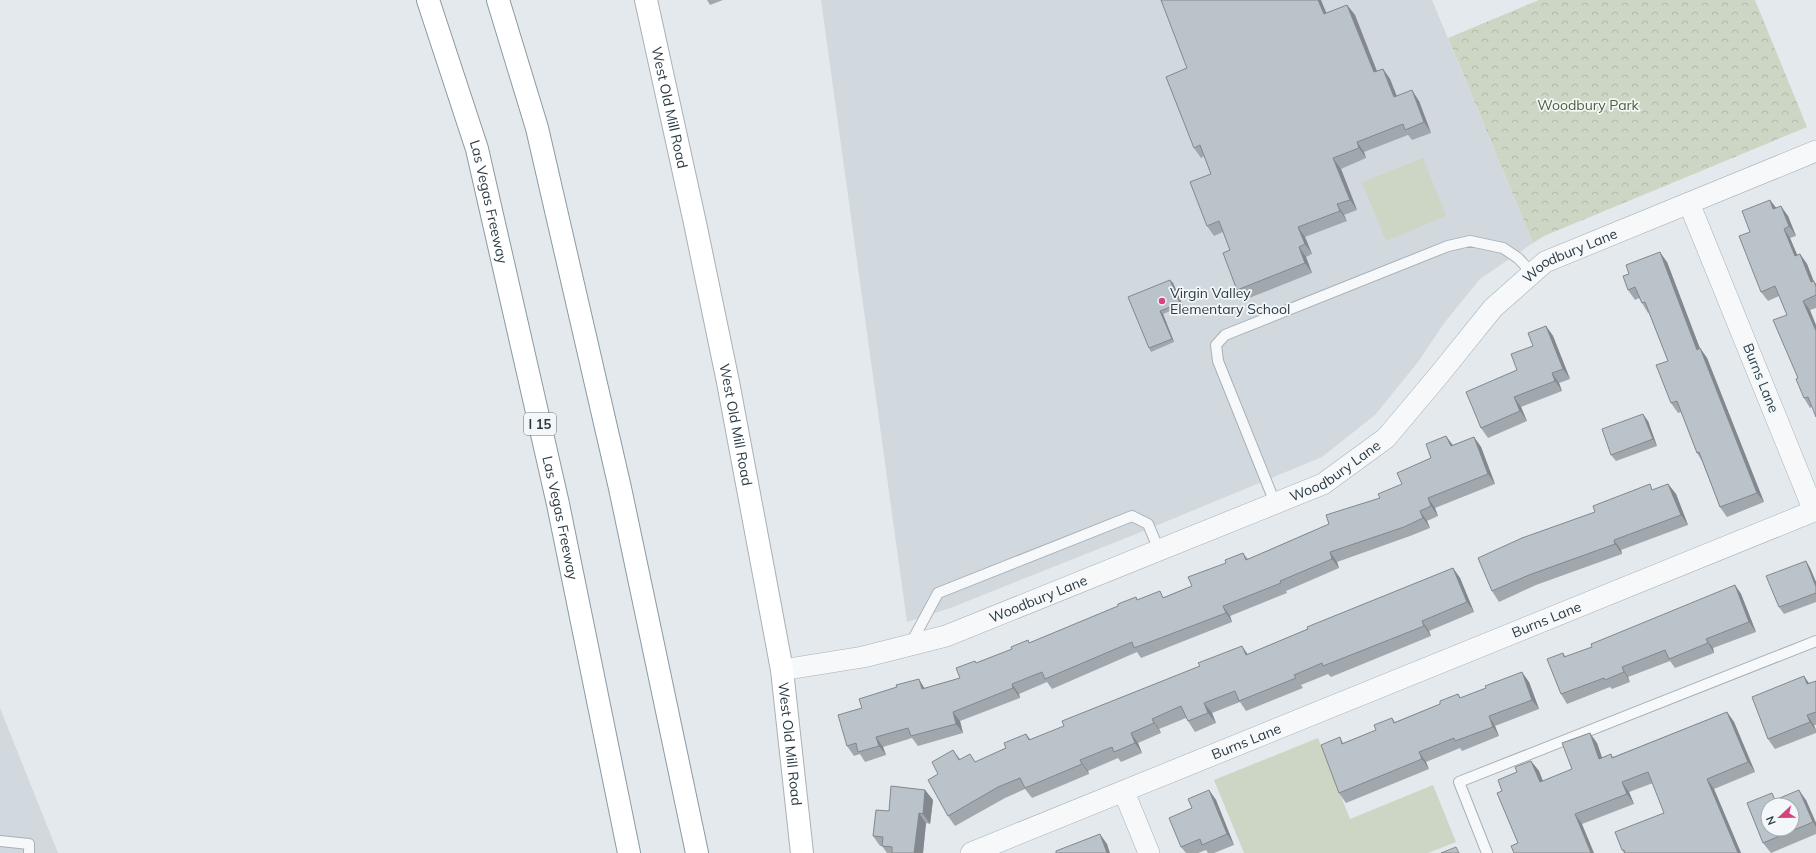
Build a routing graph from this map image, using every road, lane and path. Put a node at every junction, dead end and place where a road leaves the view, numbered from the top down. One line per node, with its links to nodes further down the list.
1 (428, 0): 15 (main road, Las Vegas Freeway / I 15)
2 (498, 0): 16 (main road)
3 (646, 0): 11 (main road, West Old Mill Road)
4 (1816, 151): 5 (street, Woodbury Lane)
5 (1689, 203): 6 (street, Woodbury Lane); 12 (street, Burns Lane)
6 (1532, 273): 7 (street, Woodbury Lane); 7 (lane)
7 (1275, 503): 8 (street, Woodbury Lane)
8 (1159, 550): 10 (street, Woodbury Lane); 10 (lane)
9 (1816, 641): 20 (lane)
10 (910, 645): 11 (street, Woodbury Lane)
11 (782, 670): 17 (main road, West Old Mill Road)
12 (1124, 792): 18 (street, Burns Lane); 19 (street)
13 (0, 842): 14 (lane)
14 (29, 853)
15 (629, 853)
16 (697, 853)
17 (802, 853)
18 (971, 853)
19 (1149, 853)
20 (1487, 853)

